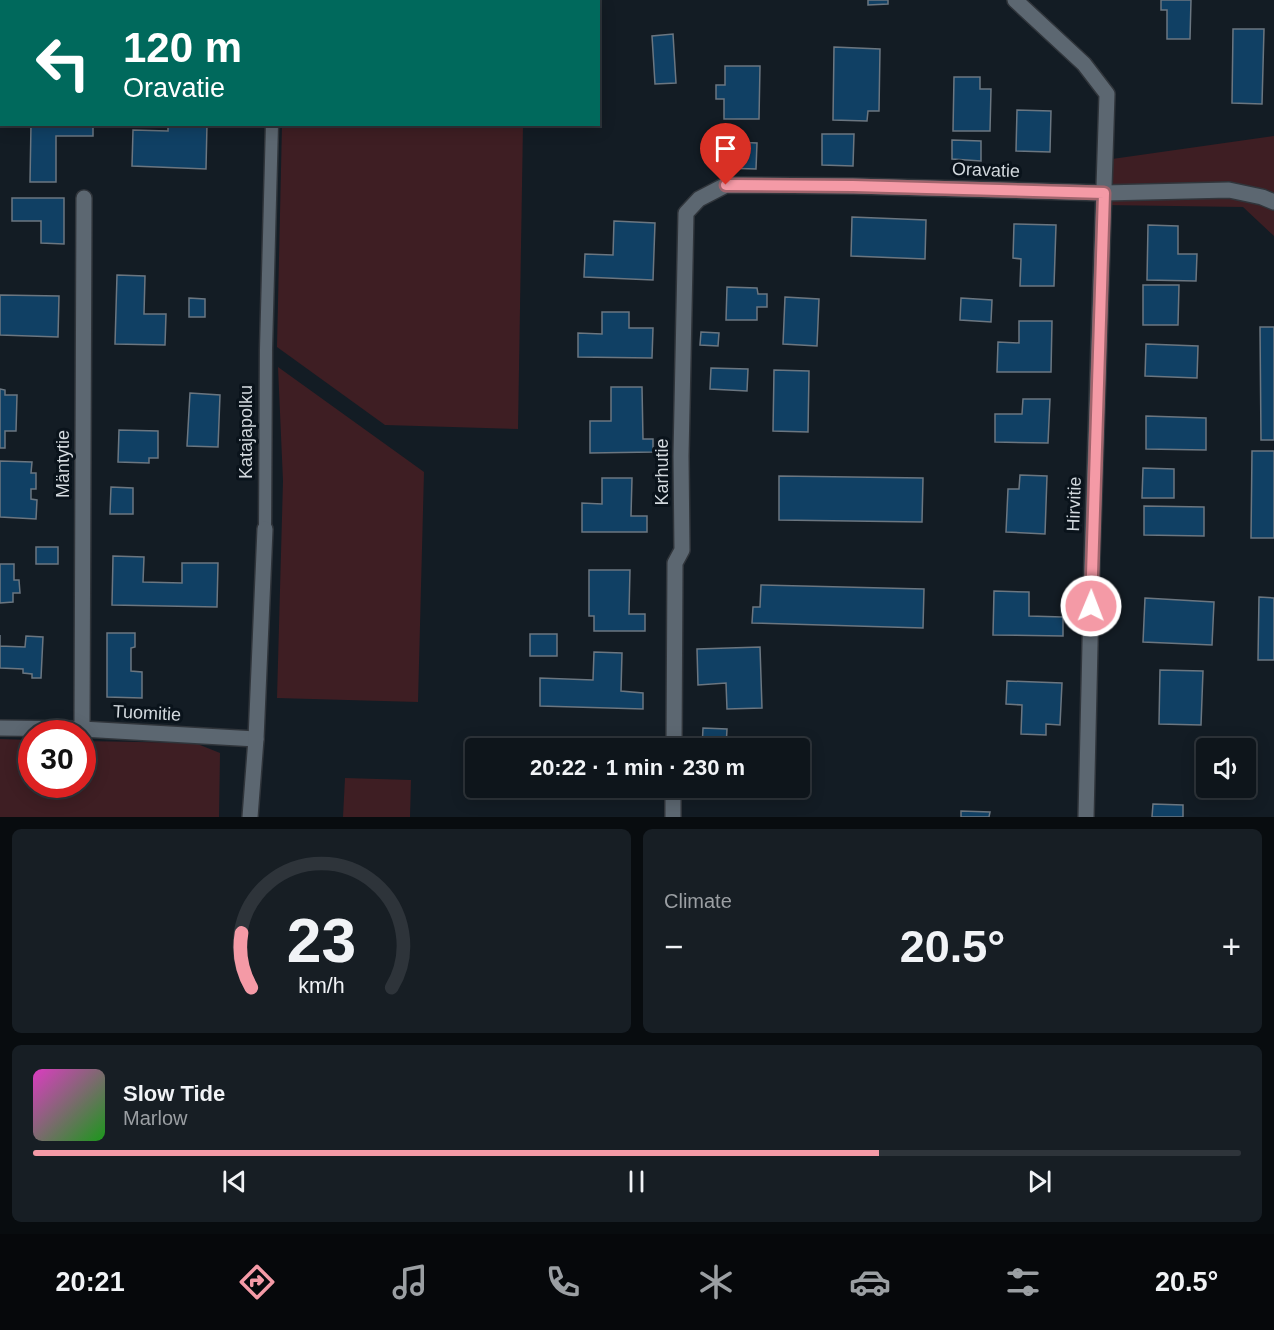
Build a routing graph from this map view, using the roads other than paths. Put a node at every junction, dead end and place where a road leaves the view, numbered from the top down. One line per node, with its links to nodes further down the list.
1 (1016, 0): 3 (street, Hirvitie)
2 (272, 126): 7 (lane, Katajapolku)
3 (1104, 193): 5 (street, Oravatie); 6 (street, Oravatie); 17 (street, Hirvitie)
4 (84, 198): 8 (street, Mäntytie)
5 (699, 199): 12 (street, Karhutie)
6 (1274, 202)
7 (265, 529): 13 (street, Katajapolku)
8 (82, 720)
9 (0, 728): 10 (street, Tuomitie)
10 (18, 728)
11 (96, 730): 13 (street, Tuomitie)
12 (674, 738)
13 (256, 739): 15 (street, Katajapolku)
14 (673, 798): 16 (street)
15 (250, 817)
16 (673, 817)
17 (1086, 817)

